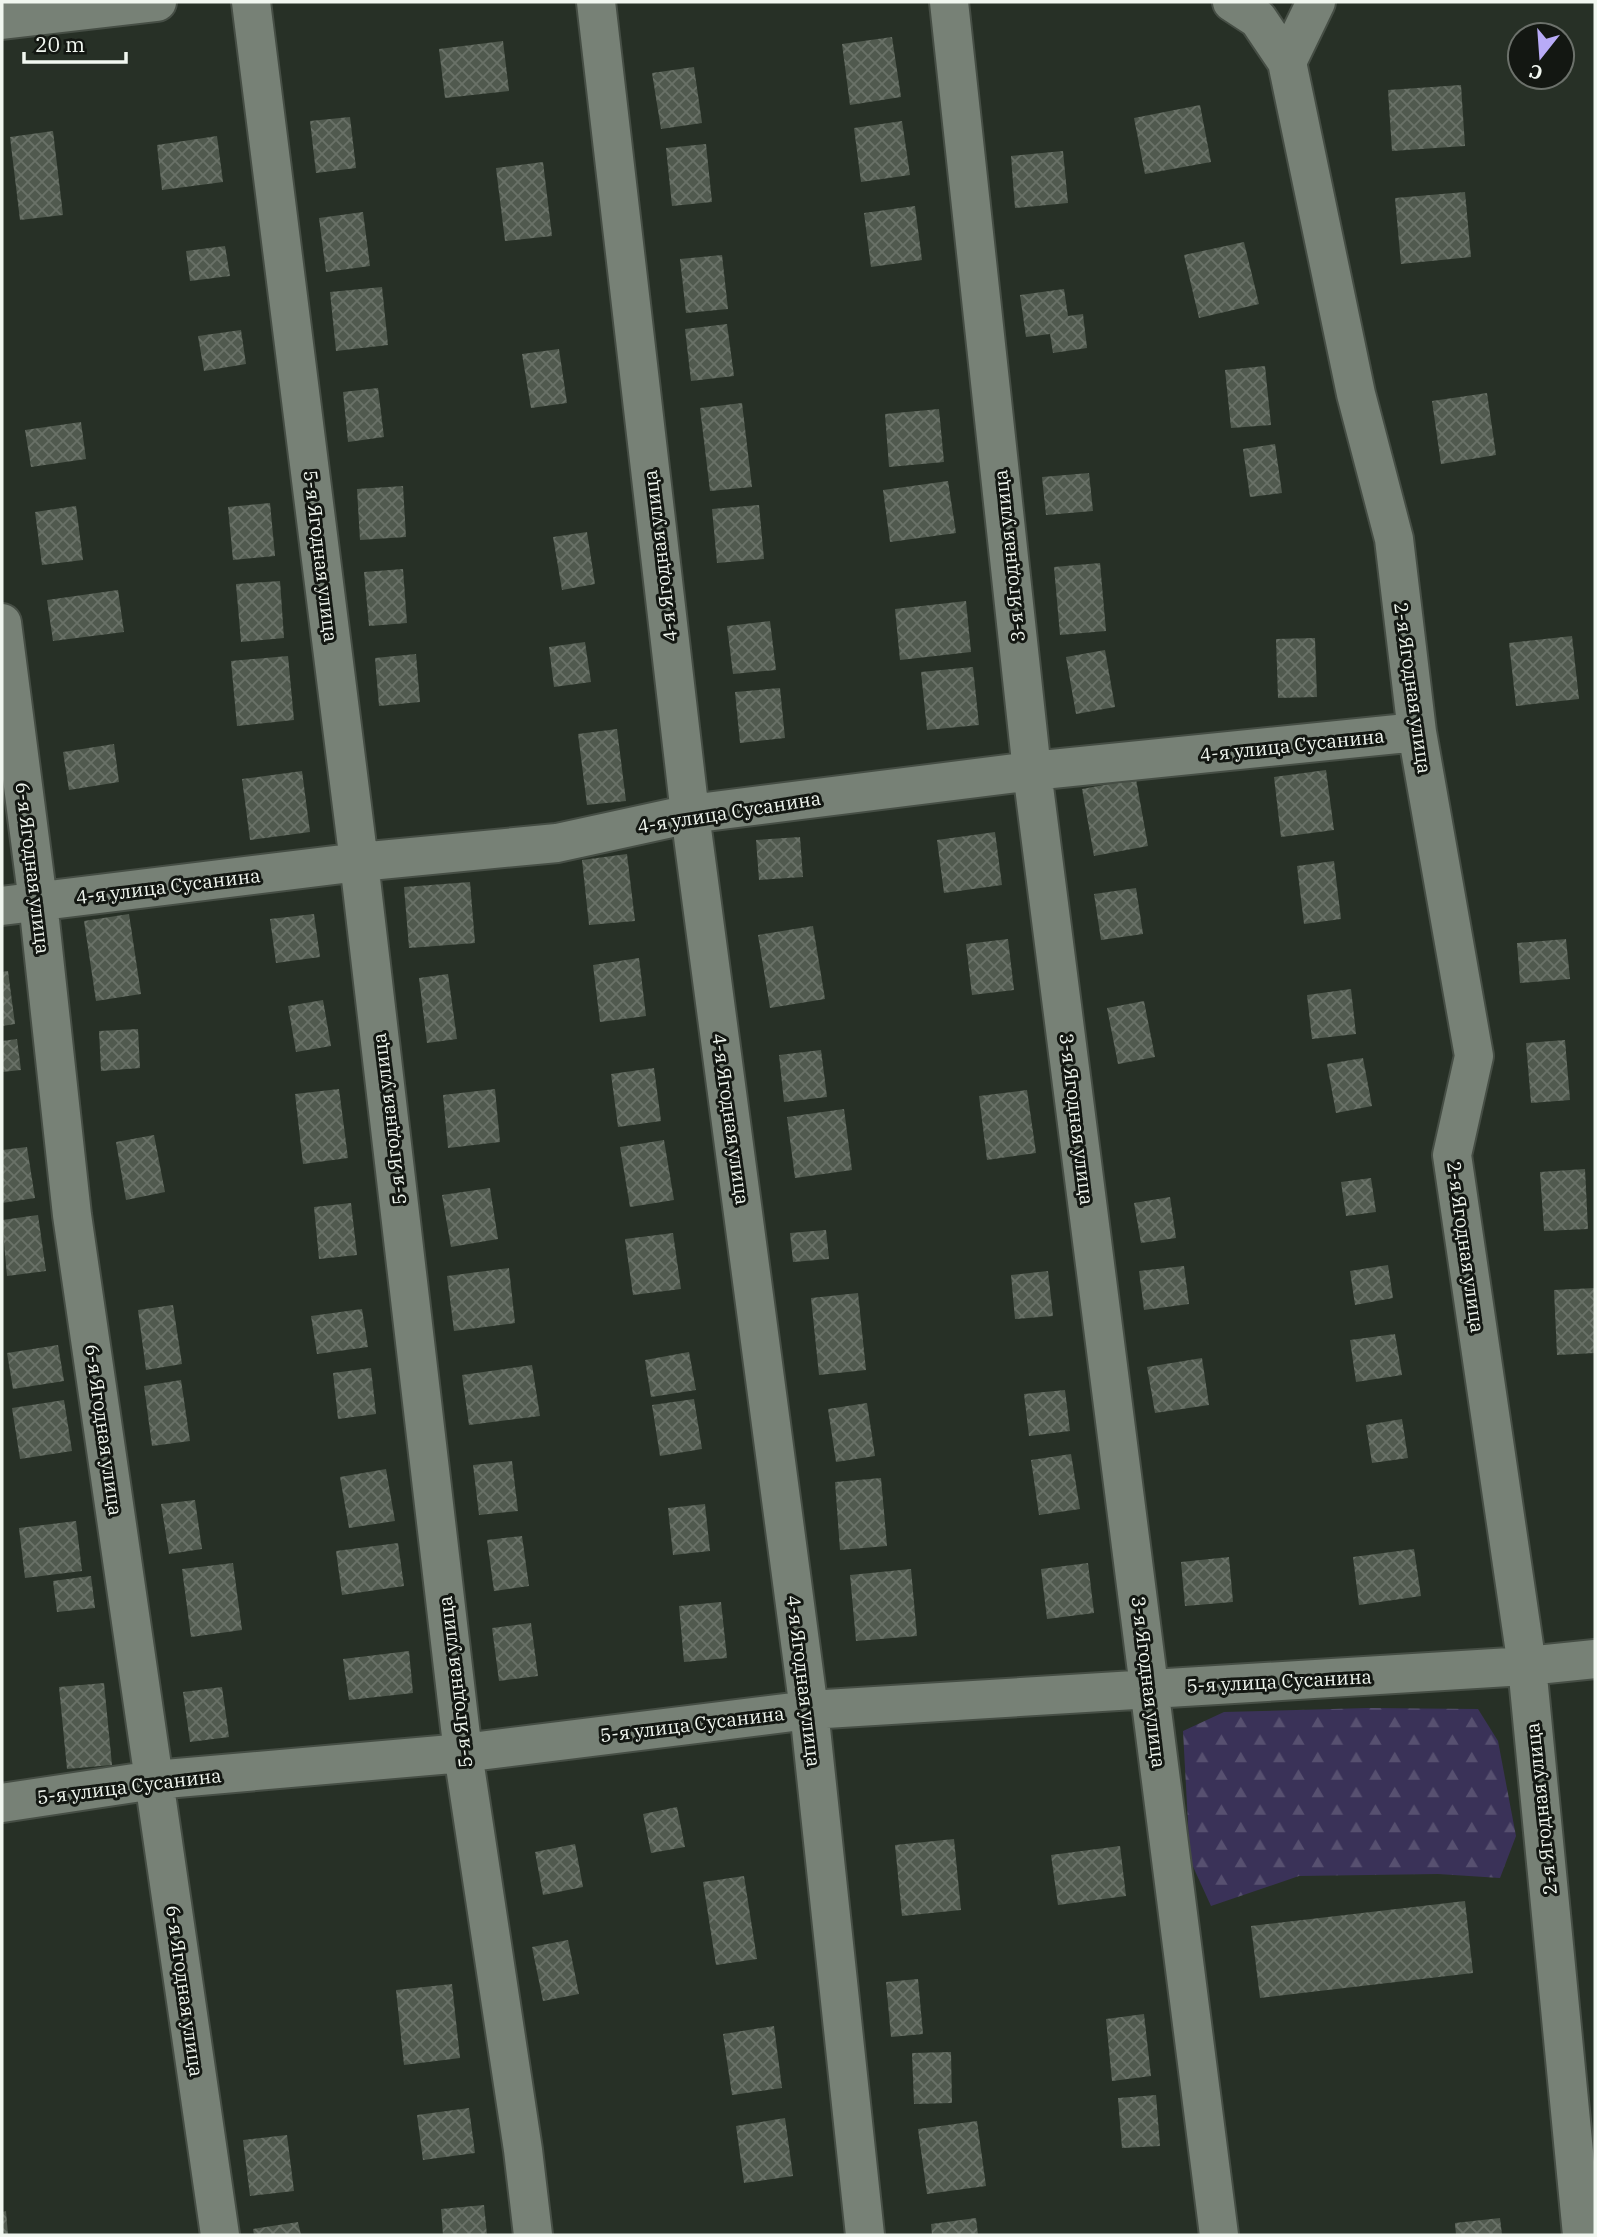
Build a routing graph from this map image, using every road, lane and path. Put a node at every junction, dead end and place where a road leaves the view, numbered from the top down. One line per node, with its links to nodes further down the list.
1 (157, 2): 7 (street)
2 (251, 2): 13 (street, 5-я Ягодная улица)
3 (596, 2): 12 (street, 4-я Ягодная улица)
4 (949, 2): 11 (street, 3-я Ягодная улица)
5 (1232, 2): 8 (street, 2-я Ягодная улица)
6 (1316, 2): 8 (street)
7 (2, 20)
8 (1287, 62): 10 (street, 2-я Ягодная улица)
9 (2, 623): 14 (street, 6-я Ягодная улица)
10 (1417, 732): 11 (street, 4-я улица Сусанина); 16 (street, 2-я Ягодная улица)
11 (1032, 771): 12 (street, 4-я улица Сусанина); 17 (street, 3-я Ягодная улица)
12 (690, 814): 13 (street, 4-я улица Сусанина); 18 (street, 4-я Ягодная улица)
13 (359, 862): 14 (street, 4-я улица Сусанина); 19 (street, 5-я Ягодная улица)
14 (20, 904): 20 (street, 6-я Ягодная улица)
15 (1595, 1659): 16 (street, 5-я улица Сусанина)
16 (1527, 1666): 17 (street, 5-я улица Сусанина); 26 (street, 2-я Ягодная улица)
17 (1150, 1688): 18 (street, 5-я улица Сусанина); 25 (street, 3-я Ягодная улица)
18 (809, 1710): 19 (street, 5-я улица Сусанина); 24 (street, 4-я Ягодная улица)
19 (463, 1753): 20 (street, 5-я улица Сусанина); 23 (street, 5-я Ягодная улица)
20 (154, 1780): 21 (street, 5-я улица Сусанина); 22 (street, 6-я Ягодная улица)
21 (2, 1803)
22 (220, 2235)
23 (533, 2235)
24 (865, 2235)
25 (1219, 2235)
26 (1582, 2235)

